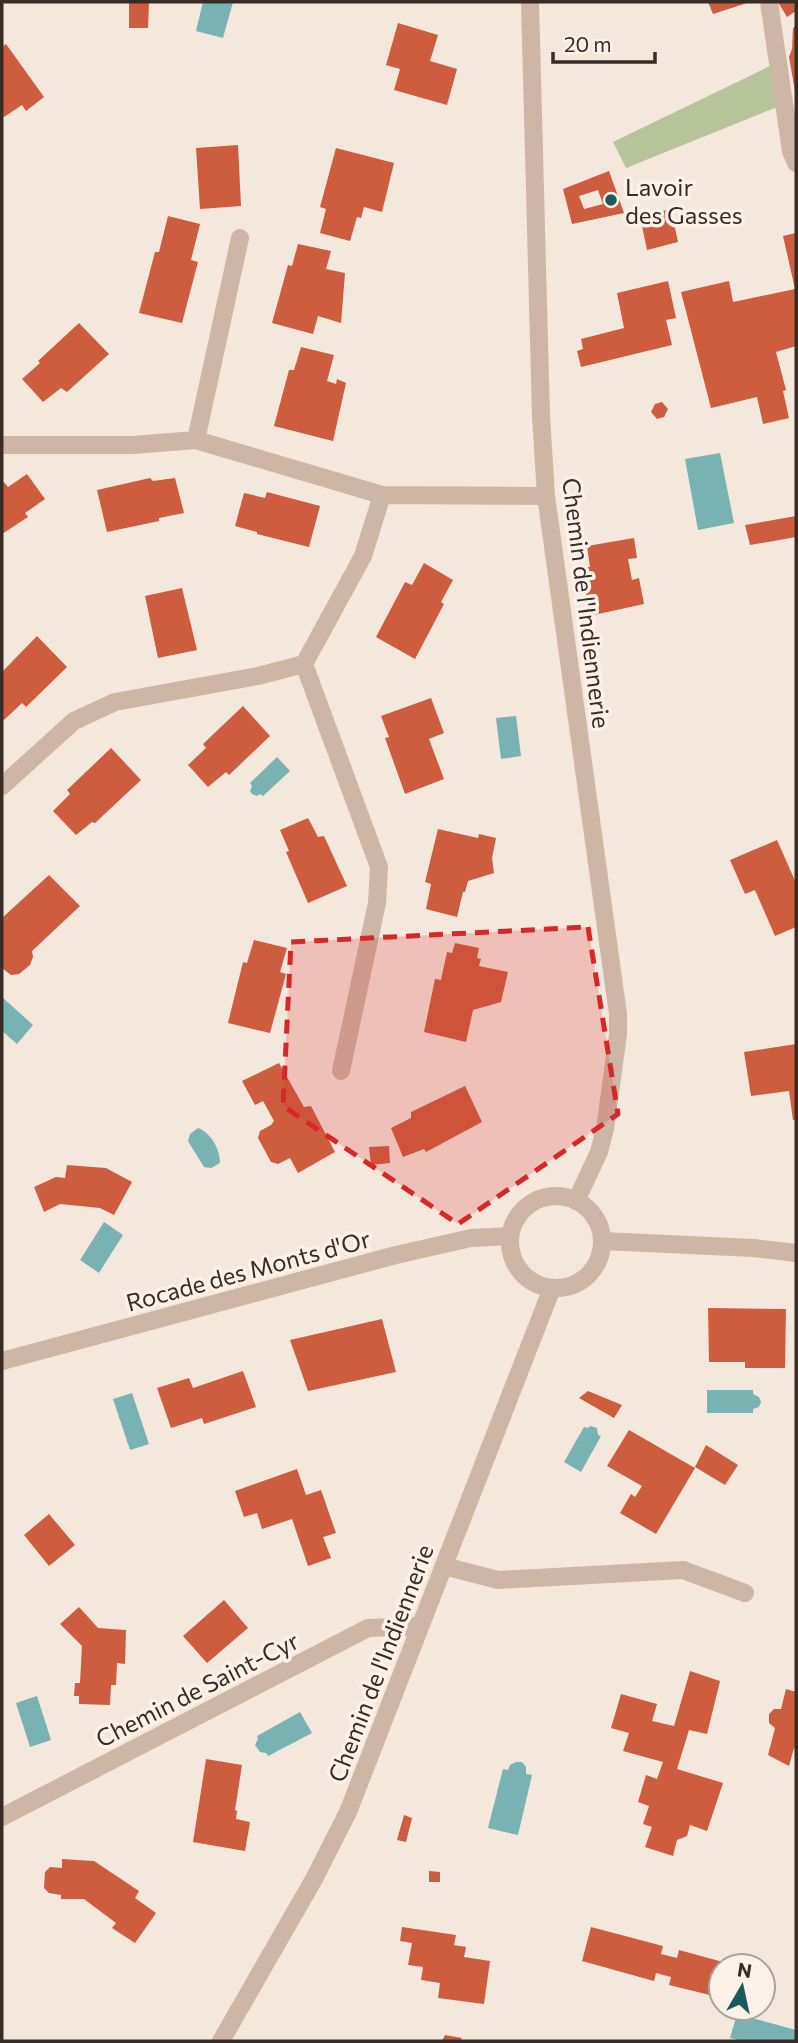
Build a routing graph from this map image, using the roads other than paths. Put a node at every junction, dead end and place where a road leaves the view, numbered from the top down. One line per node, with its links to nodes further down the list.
1 (530, 2): 8 (street, Chemin de l'Indiennerie)
2 (769, 2): 3 (street)
3 (796, 163)
4 (240, 238): 5 (street)
5 (196, 440): 6 (street); 7 (street)
6 (2, 445)
7 (382, 495): 8 (street); 9 (street)
8 (547, 496): 12 (street, Chemin de l'Indiennerie)
9 (304, 664): 10 (street); 11 (street)
10 (2, 786)
11 (341, 1071)
12 (576, 1201): 13 (street); 14 (street)
13 (510, 1236): 16 (street); 17 (street, Rocade des Monts d'Or)
14 (602, 1241): 15 (street); 16 (street)
15 (796, 1254)
16 (552, 1288): 18 (street, Chemin de l'Indiennerie)
17 (2, 1362)
18 (444, 1566): 19 (street); 20 (street, Chemin de l'Indiennerie)
19 (746, 1593)
20 (420, 1626): 21 (street, Chemin de Saint-Cyr); 22 (street, Chemin de l'Indiennerie)
21 (2, 1817)
22 (221, 2041)

